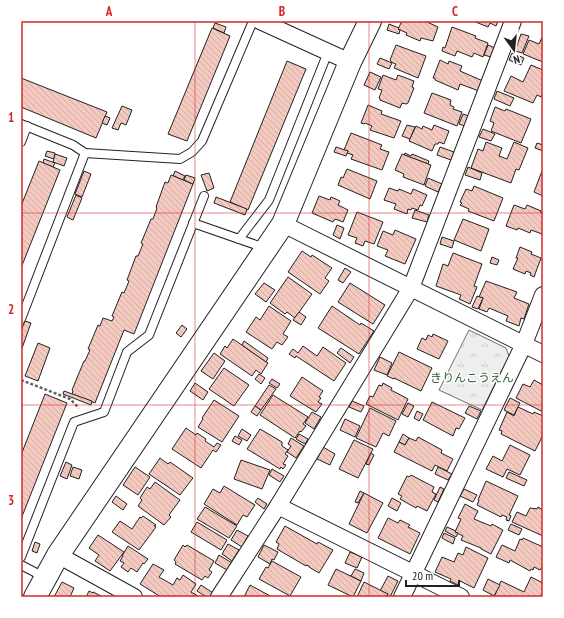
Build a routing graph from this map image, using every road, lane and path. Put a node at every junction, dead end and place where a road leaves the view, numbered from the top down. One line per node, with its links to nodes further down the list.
1 (253, 21): 9 (lane)
2 (260, 21): 5 (street)
3 (370, 21): 6 (street)
4 (513, 21): 15 (street)
5 (328, 52): 6 (street); 13 (lane)
6 (350, 62): 12 (street)
7 (24, 125): 8 (lane); 9 (lane)
8 (21, 142)
9 (86, 153): 17 (lane)
10 (204, 196): 11 (lane)
11 (194, 223): 13 (lane); 21 (lane)
12 (282, 224): 14 (street); 15 (street)
13 (239, 239): 14 (lane)
14 (266, 248): 23 (street)
15 (411, 288): 18 (street); 22 (street)
16 (543, 295): 18 (street)
17 (21, 318)
18 (524, 344): 19 (street); 26 (street)
19 (543, 354)
20 (21, 380): 21 (path)
21 (90, 417): 24 (lane)
22 (278, 506): 26 (street); 30 (street)
23 (58, 555): 27 (street); 29 (street)
24 (21, 557)
25 (21, 565): 27 (lane)
26 (414, 572): 31 (street); 32 (street)
27 (45, 577): 28 (street)
28 (35, 597)
29 (134, 597)
30 (219, 597)
31 (402, 597)
32 (461, 597)

